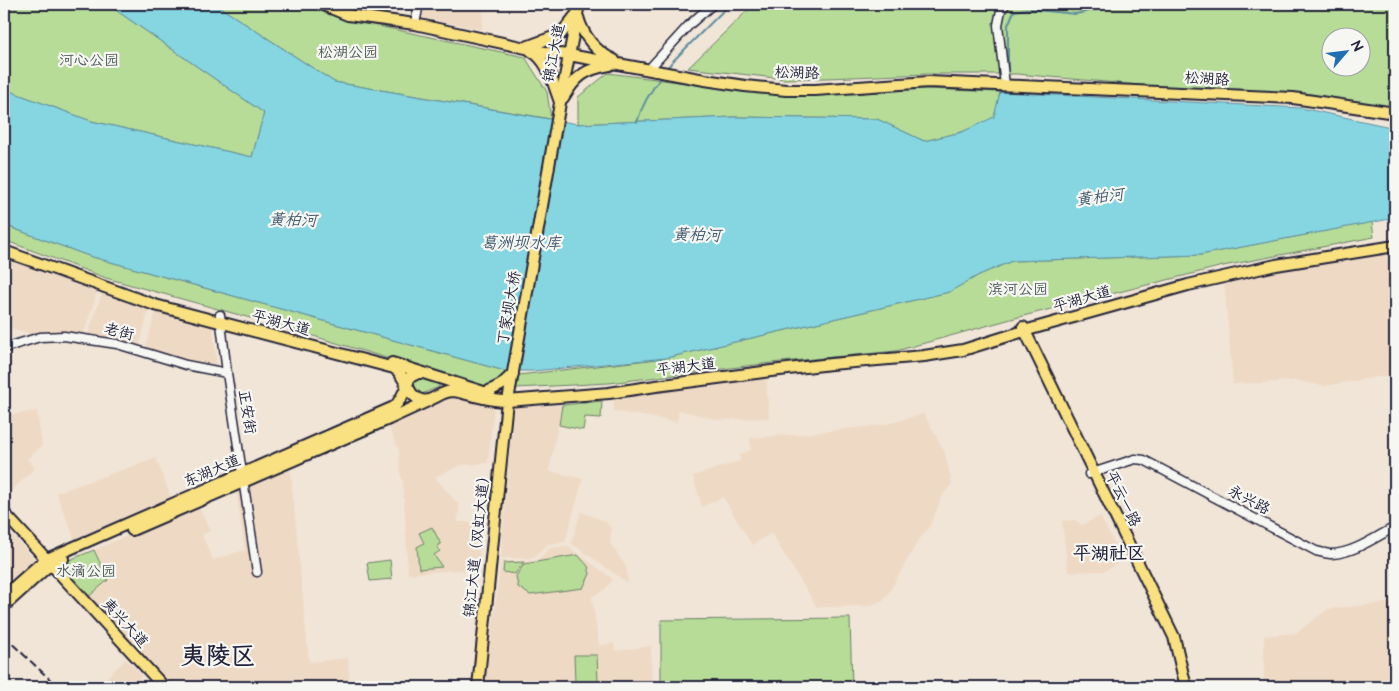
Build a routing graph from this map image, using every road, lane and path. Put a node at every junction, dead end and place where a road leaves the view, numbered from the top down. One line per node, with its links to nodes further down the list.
1 (320, 4): 6 (main road)
2 (419, 4): 6 (street)
3 (713, 4): 10 (street)
4 (1006, 4): 11 (street)
5 (580, 7): 7 (main road); 8 (main road, 锦江大道); 9 (main road)
6 (415, 24): 7 (main road)
7 (523, 47): 8 (main road); 12 (main road)
8 (569, 55): 9 (main road, 松湖路); 12 (main road, 锦江大道)
9 (622, 64): 10 (main road, 松湖路); 12 (main road)
10 (653, 70): 11 (main road, 松湖路)
11 (1005, 85): 13 (main road, 松湖路)
12 (560, 106): 23 (main road, 丁家坝大桥)
13 (1395, 113)
14 (1395, 241): 19 (main road, 平湖大道)
15 (4, 246): 18 (main road, 平湖大道)
16 (1395, 246): 19 (main road, 平湖大道)
17 (4, 251): 18 (main road, 平湖大道)
18 (220, 319): 21 (street, 正安街); 22 (main road, 平湖大道); 24 (main road, 平湖大道)
19 (1021, 330): 26 (main road, 平湖大道); 28 (main road, 平云一路)
20 (4, 348): 21 (street, 老街)
21 (227, 373): 29 (street, 正安街)
22 (425, 373): 24 (main road, 东湖大道); 25 (main road, 平湖大道)
23 (513, 374): 25 (main road); 26 (main road, 丁家坝大桥)
24 (407, 385): 27 (main road, 平湖大道); 29 (main road, 东湖大道)
25 (487, 392): 26 (main road, 平湖大道)
26 (508, 398): 27 (main road, 平湖大道); 39 (main road, 锦江大道（双虹大道）)
27 (428, 401): 29 (main road, 东湖大道)
28 (1091, 473): 32 (street, 永兴路); 40 (main road, 平云一路); 41 (main road, 平云一路)
29 (242, 478): 33 (main road, 东湖大道); 34 (street, 正安街)
30 (4, 514): 33 (main road, 夷兴大道)
31 (4, 522): 33 (main road, 夷兴大道)
32 (1395, 527)
33 (46, 564): 35 (main road, 东湖大道); 36 (main road, 东湖大道); 37 (main road, 夷兴大道); 38 (main road, 夷兴大道)
34 (257, 572)
35 (4, 596)
36 (4, 606)
37 (156, 687)
38 (164, 687)
39 (478, 687)
40 (1182, 687)
41 (1186, 687)

